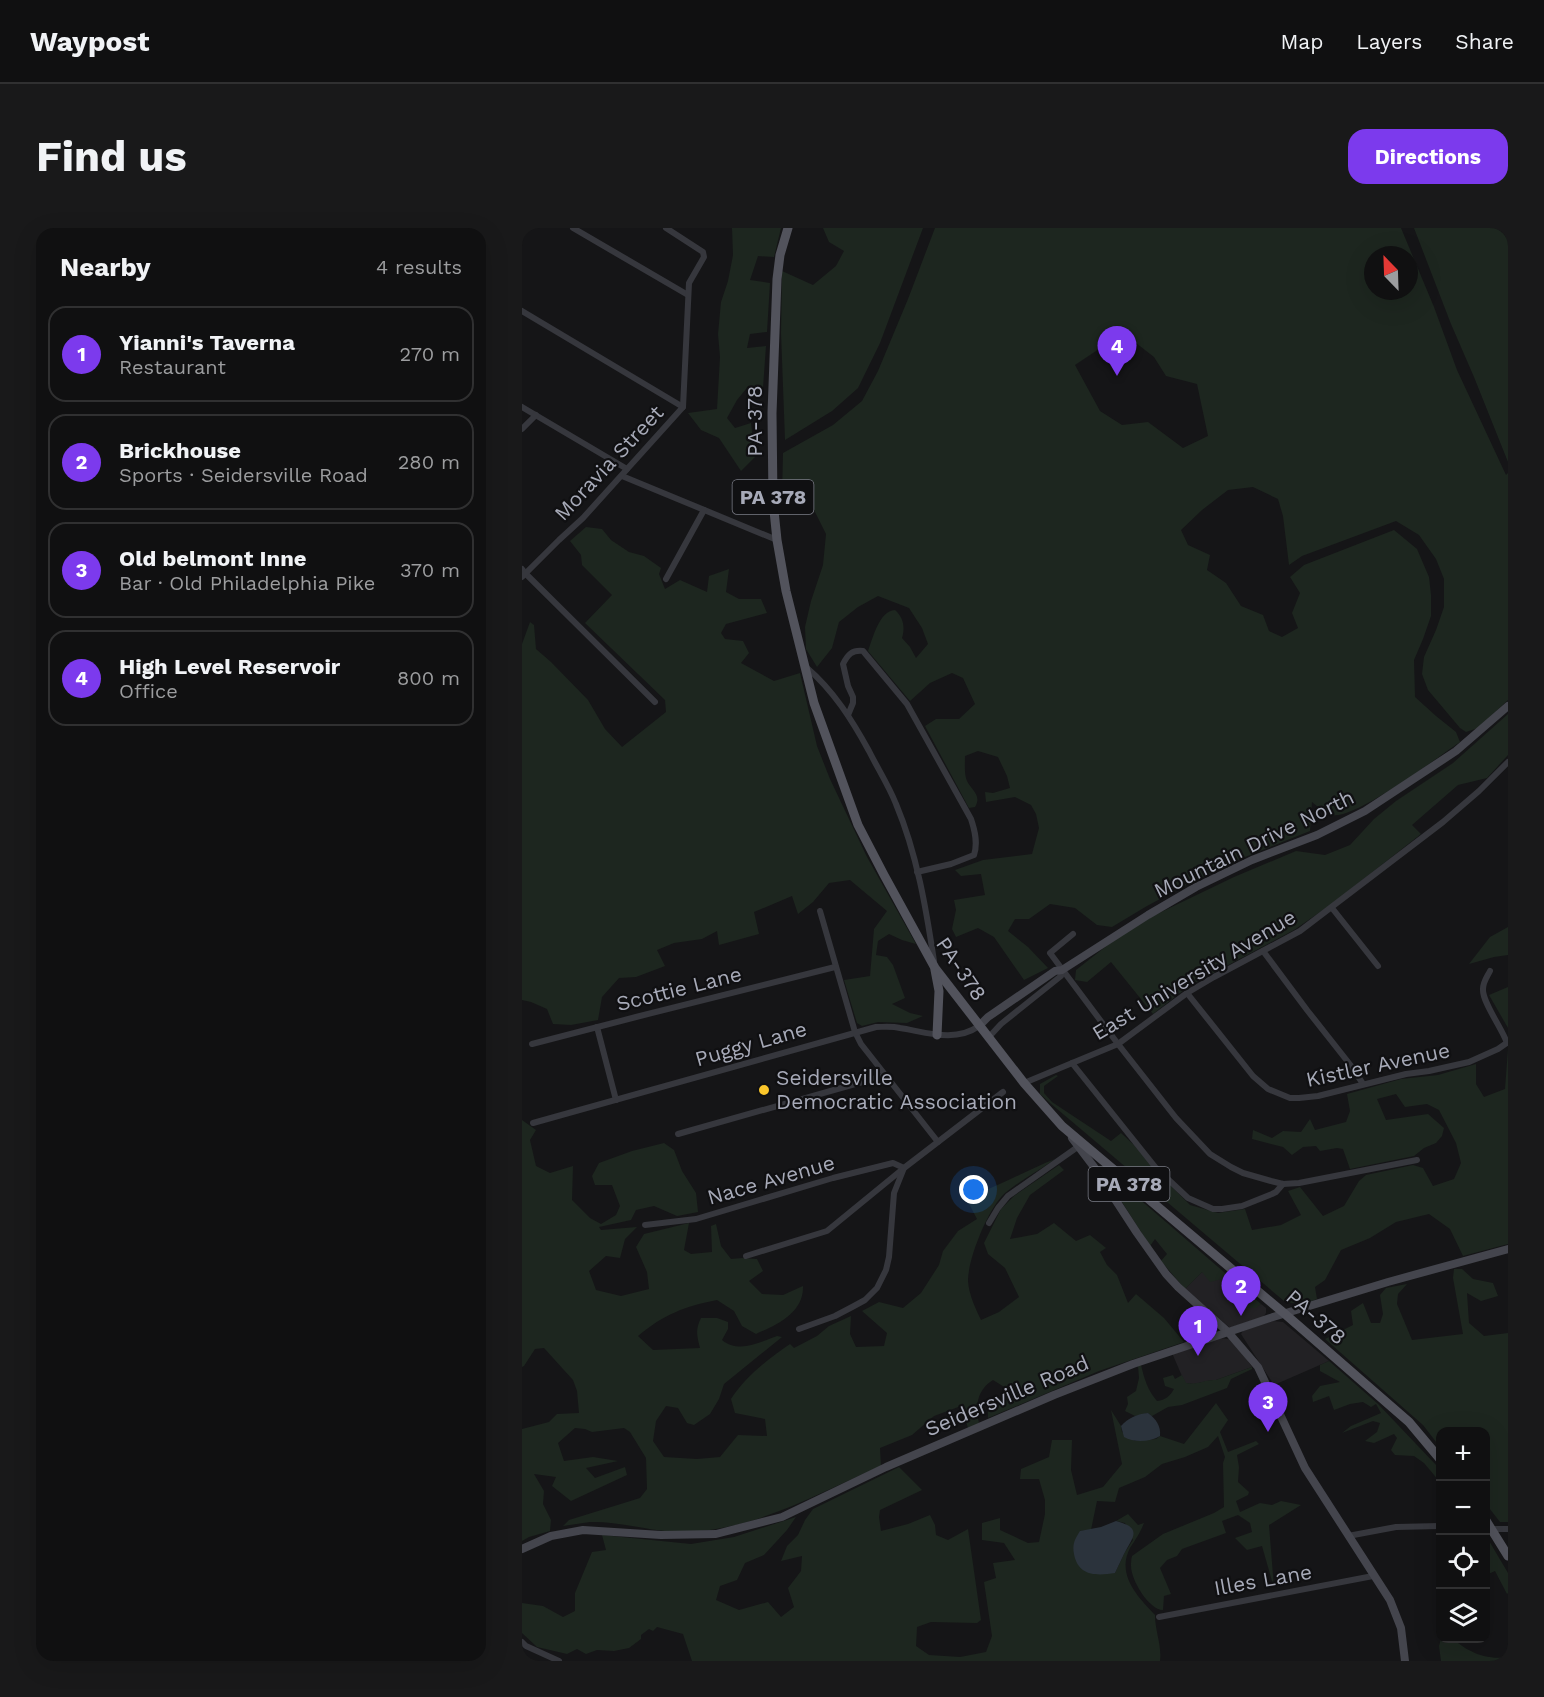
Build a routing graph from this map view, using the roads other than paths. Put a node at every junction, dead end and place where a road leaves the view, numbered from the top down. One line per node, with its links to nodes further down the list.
1 (573, 228): 4 (street)
2 (666, 228): 4 (street, Moravia Street)
3 (788, 228): 13 (main road, PA-378 / PA 378)
4 (688, 296): 7 (street, Moravia Street)
5 (522, 311): 7 (street)
6 (522, 407): 8 (street)
7 (683, 407): 10 (street, Moravia Street)
8 (536, 415): 9 (street); 10 (street)
9 (522, 429)
10 (627, 469): 11 (street, Moravia Street)
11 (622, 476): 12 (street); 14 (street, Moravia Street)
12 (704, 510): 13 (street); 15 (street)
13 (777, 540): 16 (main road, PA-378 / PA 378)
14 (523, 573): 17 (street)
15 (666, 579)
16 (806, 667): 19 (street); 28 (main road, PA-378 / PA 378)
17 (655, 702)
18 (1508, 706): 29 (street, Mountain Drive North)
19 (848, 715): 21 (street); 21 (street)
20 (1508, 762): 22 (street, East University Avenue)
21 (917, 872): 28 (street)
22 (1332, 908): 25 (street, East University Avenue); 26 (street)
23 (820, 911): 27 (street)
24 (1073, 934): 29 (street)
25 (1263, 951): 31 (street, East University Avenue); 43 (street)
26 (1378, 966)
27 (835, 967): 33 (street, Scottie Lane); 34 (street)
28 (935, 968): 32 (main road, PA-378 / PA 378); 35 (main road)
29 (1062, 970): 32 (street, Mountain Drive North); 36 (street); 39 (street)
30 (1490, 971): 37 (street)
31 (1187, 993): 39 (street, East University Avenue); 43 (street, Kistler Avenue)
32 (979, 1026): 35 (street, Puggy Lane); 36 (main road, PA-378 / PA 378)
33 (597, 1027): 38 (street, Scottie Lane); 45 (street)
34 (855, 1032): 35 (street, Puggy Lane); 41 (street); 45 (street, Puggy Lane)
35 (938, 1035)
36 (988, 1038): 42 (main road, PA-378 / PA 378)
37 (1507, 1043): 43 (street, Kistler Avenue)
38 (532, 1044)
39 (1118, 1044): 40 (street, East University Avenue); 53 (street)
40 (1072, 1063): 42 (street, East University Avenue); 53 (street)
41 (887, 1075): 48 (street); 49 (street)
42 (1024, 1083): 47 (main road, PA-378 / PA 378)
43 (1363, 1084)
44 (1003, 1092): 49 (street)
45 (616, 1100): 46 (street, Puggy Lane)
46 (533, 1123)
47 (1062, 1126): 50 (street); 58 (main road, PA-378 / PA 378)
48 (678, 1134)
49 (938, 1142): 52 (street)
50 (1079, 1146): 54 (street); 60 (street)
51 (1417, 1160): 53 (street)
52 (904, 1168): 55 (street, Nace Avenue); 57 (street); 59 (street)
53 (1282, 1184)
54 (989, 1222)
55 (645, 1225)
56 (1508, 1249): 58 (street, Seidersville Road)
57 (746, 1256)
58 (1285, 1314): 60 (street, Seidersville Road); 61 (main road, PA-378 / PA 378)
59 (799, 1329)
60 (1228, 1332): 66 (street); 67 (street, Seidersville Road)
61 (1436, 1454)
62 (1436, 1526): 66 (street)
63 (1490, 1528): 65 (street)
64 (1490, 1529): 68 (main road)
65 (1508, 1529)
66 (1348, 1536): 69 (street)
67 (522, 1549)
68 (1508, 1556)
69 (1373, 1576): 70 (street, Illes Lane); 73 (street)
70 (1159, 1617)
71 (522, 1642): 72 (street)
72 (560, 1661)
73 (1405, 1661)

